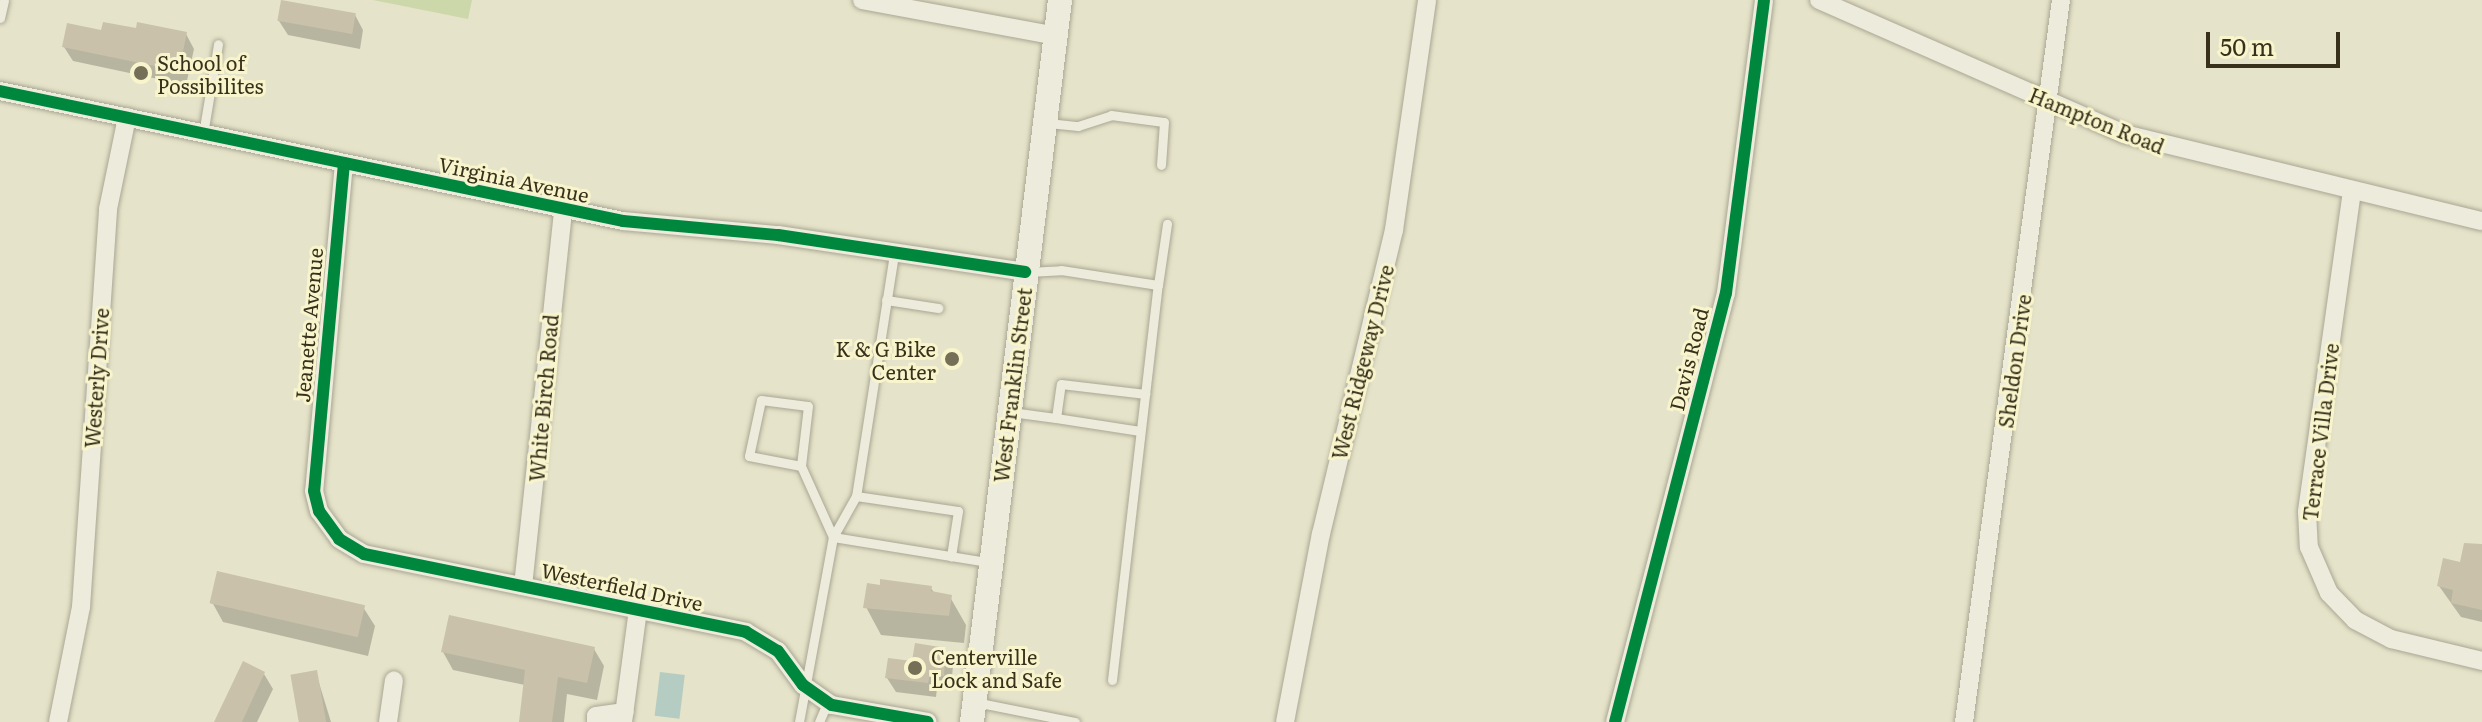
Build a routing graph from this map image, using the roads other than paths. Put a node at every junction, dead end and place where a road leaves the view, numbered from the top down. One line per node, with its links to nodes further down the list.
1 (4, 0): 8 (lane)
2 (862, 0): 9 (street)
3 (1060, 0): 9 (main road, West Franklin Street)
4 (1427, 0): 54 (street, West Ridgeway Drive)
5 (1764, 0): 55 (street, Davis Road)
6 (1819, 0): 12 (street, Hampton Road)
7 (2061, 0): 12 (street, Sheldon Drive)
8 (0, 18)
9 (1057, 36): 14 (main road, West Franklin Street)
10 (218, 44): 15 (lane)
11 (0, 91): 13 (street, Virginia Avenue)
12 (2048, 101): 18 (street, Hampton Road); 56 (street, Sheldon Drive)
13 (127, 117): 15 (street, Virginia Avenue); 47 (street, Westerly Drive)
14 (1045, 123): 17 (lane); 23 (main road, West Franklin Street)
15 (203, 134): 16 (street, Virginia Avenue)
16 (344, 163): 19 (street, Virginia Avenue); 32 (street, Jeanette Avenue)
17 (1161, 165)
18 (2352, 191): 20 (street, Hampton Road); 39 (street, Terrace Villa Drive)
19 (563, 210): 22 (street, Virginia Avenue); 37 (street, White Birch Road)
20 (2482, 221)
21 (1167, 224): 24 (lane)
22 (894, 254): 23 (street, Virginia Avenue); 25 (lane)
23 (1025, 272): 24 (lane); 28 (main road, West Franklin Street)
24 (1158, 285): 27 (lane)
25 (886, 300): 26 (lane); 33 (lane)
26 (938, 308)
27 (1145, 394): 29 (lane); 30 (lane)
28 (1010, 411): 29 (lane); 36 (main road, West Franklin Street)
29 (1056, 418): 30 (lane)
30 (1140, 431): 41 (lane)
31 (801, 466): 31 (lane); 34 (lane)
32 (314, 491): 37 (street, Westerfield Drive)
33 (856, 496): 34 (lane); 35 (lane)
34 (833, 537): 35 (lane); 42 (lane)
35 (951, 556): 36 (lane)
36 (991, 562): 44 (main road, West Franklin Street)
37 (523, 586): 38 (street, Westerfield Drive)
38 (638, 610): 42 (street, Westerfield Drive); 45 (street)
39 (2482, 661)
40 (394, 680): 48 (street)
41 (1112, 680)
42 (803, 685): 43 (street, Westerfield Drive); 50 (lane)
43 (827, 703): 46 (street, Westerfield Drive); 51 (lane)
44 (973, 712): 53 (lane)
45 (624, 717): 49 (street)
46 (866, 717): 52 (street, Westerfield Drive)
47 (58, 722)
48 (388, 722)
49 (596, 722)
50 (799, 722)
51 (819, 722)
52 (928, 722)
53 (1075, 722)
54 (1285, 722)
55 (1615, 722)
56 (1964, 722)

